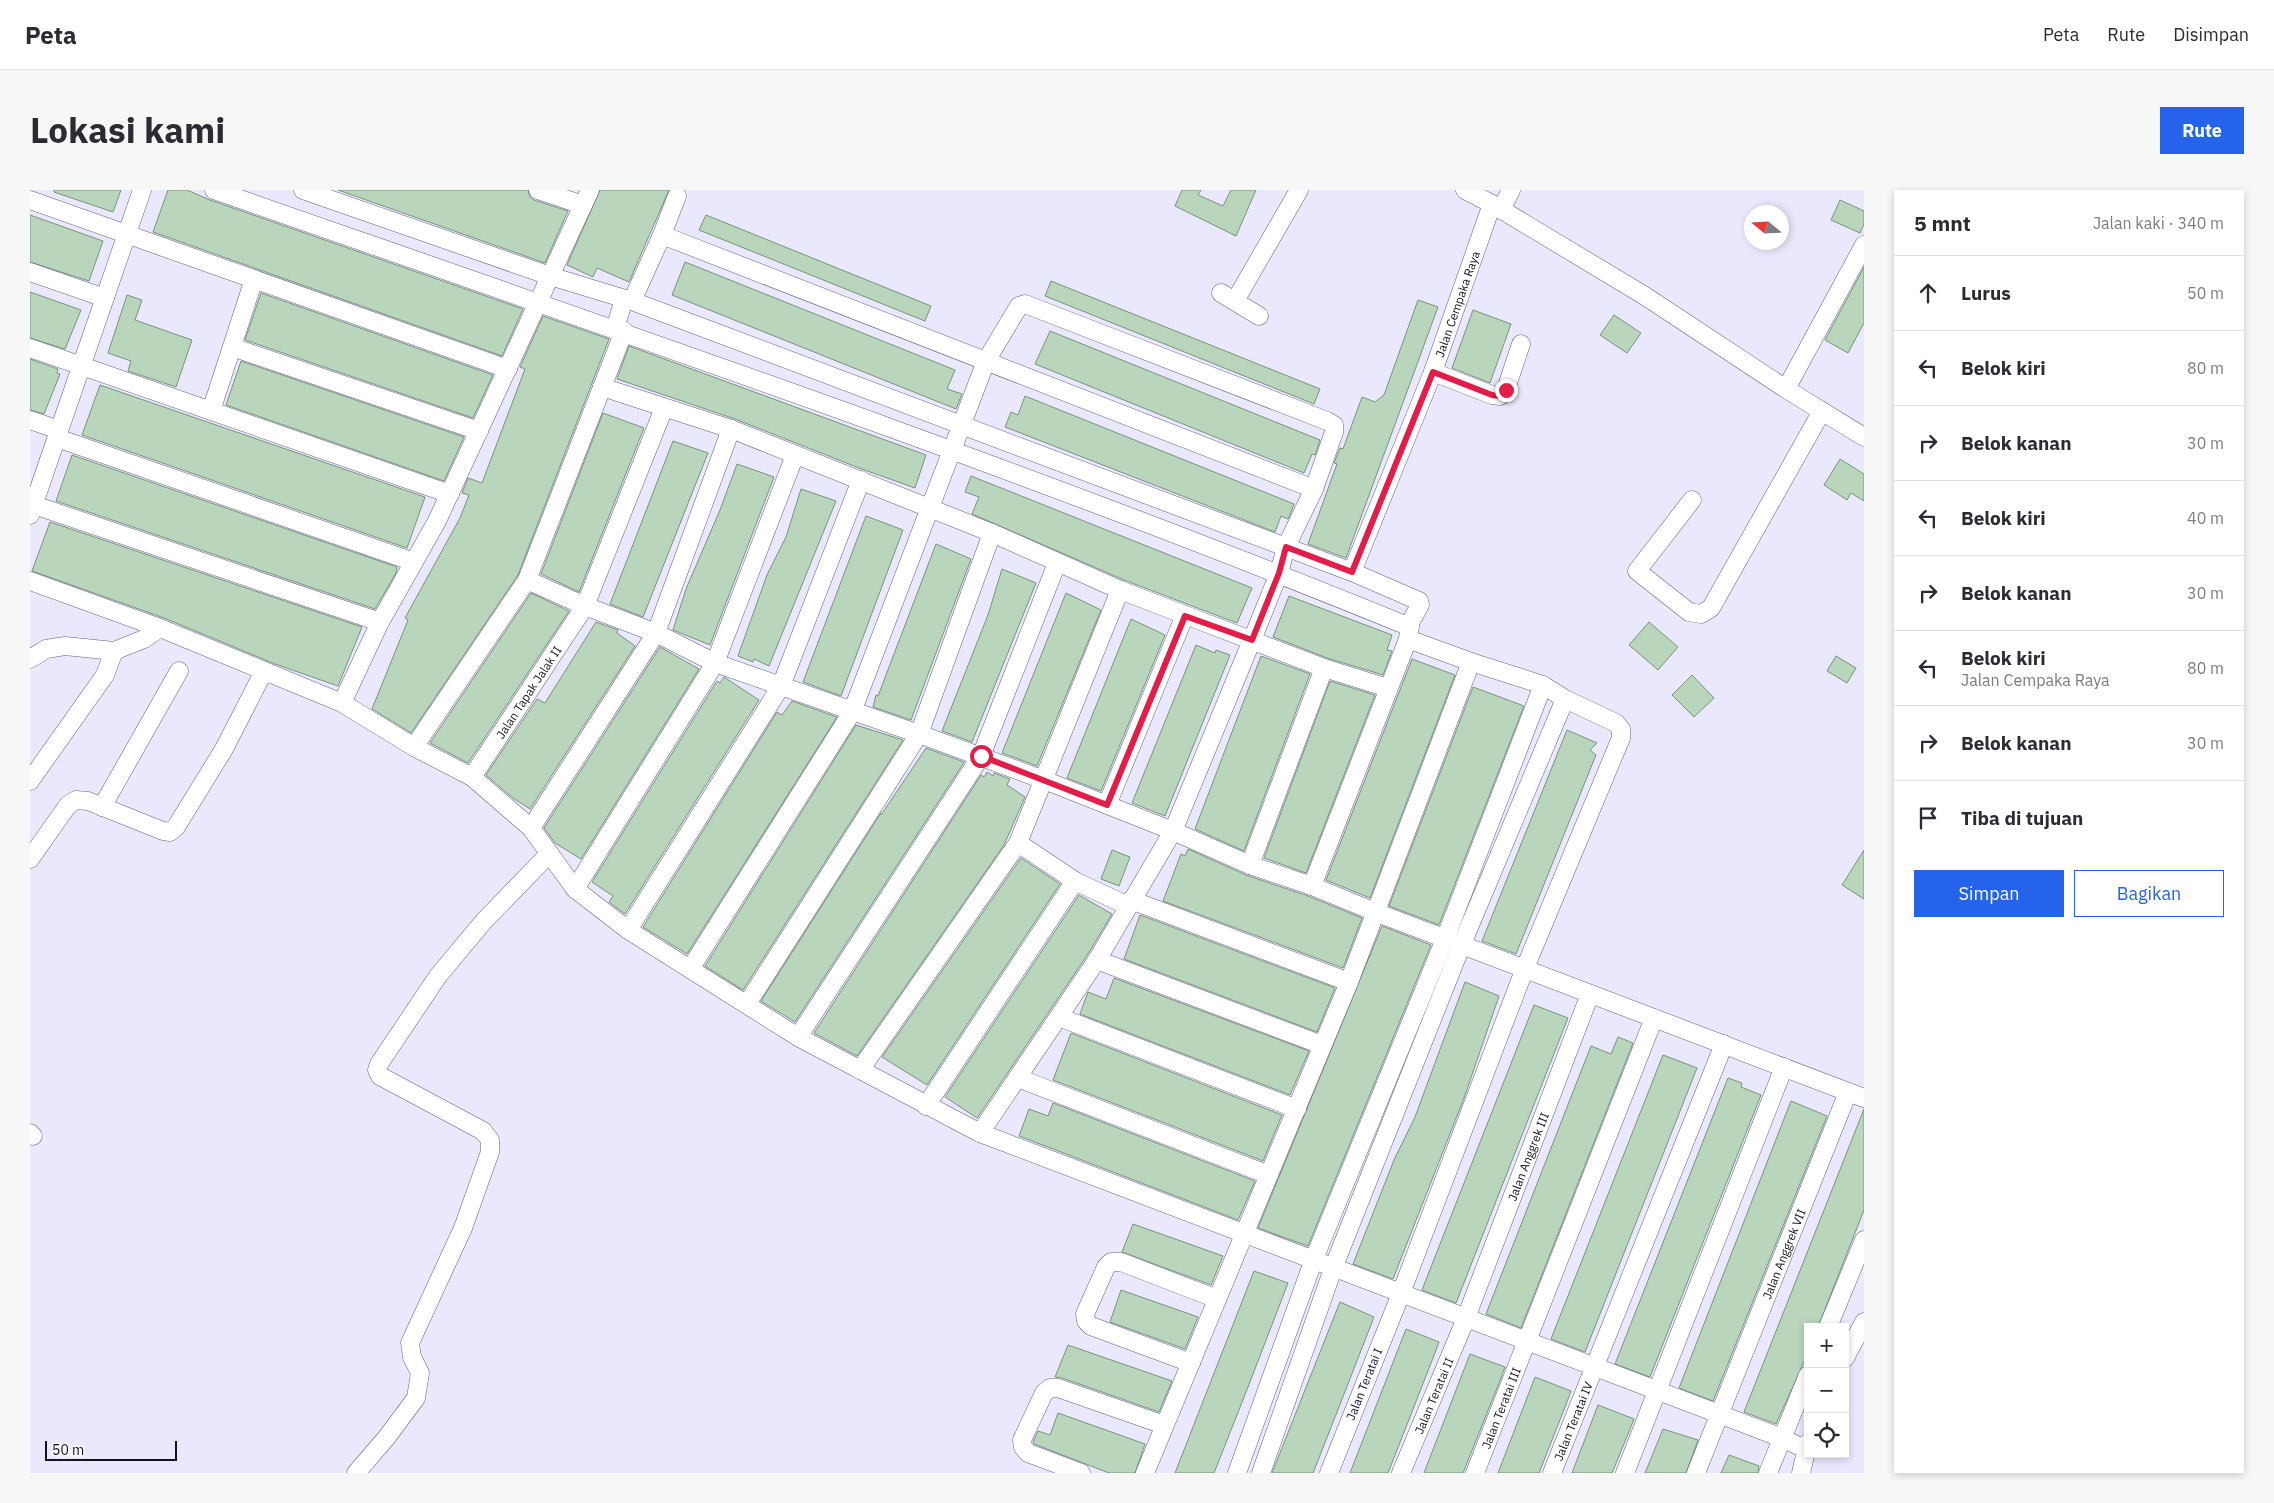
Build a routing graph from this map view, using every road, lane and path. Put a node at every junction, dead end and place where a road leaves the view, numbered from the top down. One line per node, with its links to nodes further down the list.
1 (142, 190): 12 (street)
2 (214, 190): 19 (street)
3 (303, 190): 16 (street)
4 (538, 190): 9 (street)
5 (1299, 190): 21 (street)
6 (1465, 190): 11 (street)
7 (1511, 190): 11 (street, Jalan Cempaka Raya)
8 (677, 196): 13 (street)
9 (587, 198): 16 (street)
10 (30, 200): 12 (street)
11 (1497, 207): 29 (street, Jalan Cempaka Raya); 31 (street)
12 (127, 234): 17 (street); 18 (street)
13 (662, 235): 20 (street); 26 (street)
14 (1864, 245): 31 (street)
15 (30, 272): 18 (street)
16 (549, 278): 19 (street); 20 (street)
17 (254, 279): 24 (street); 28 (street)
18 (105, 298): 27 (street)
19 (539, 301): 22 (street); 28 (street)
20 (626, 302): 22 (street); 39 (street)
21 (1259, 316)
22 (619, 328): 30 (street); 39 (street)
23 (1521, 344): 29 (street)
24 (232, 347): 33 (street); 37 (street)
25 (30, 348): 27 (street)
26 (986, 361): 39 (street); 43 (street); 43 (street)
27 (81, 366): 33 (street); 38 (street)
28 (508, 369): 37 (street)
29 (1433, 372): 53 (street, Jalan Cempaka Raya)
30 (602, 387): 32 (street); 54 (street)
31 (1786, 389): 34 (street)
32 (664, 408): 36 (street); 57 (street, Jalan Tapak Jalak II)
33 (211, 411): 44 (street)
34 (1822, 411): 40 (street); 45 (street)
35 (30, 420): 38 (street)
36 (730, 429): 41 (street); 62 (street)
37 (479, 431): 44 (street)
38 (58, 434): 46 (street); 50 (street)
39 (957, 437): 47 (street); 49 (street); 52 (street, Jalan Teratai I)
40 (1864, 437)
41 (795, 455): 42 (street); 67 (street)
42 (861, 480): 47 (street); 72 (street)
43 (1314, 489): 49 (street)
44 (450, 494): 50 (street)
45 (1692, 500)
46 (32, 504): 59 (street)
47 (930, 509): 48 (street); 76 (street)
48 (992, 533): 51 (street); 77 (street)
49 (1286, 548): 52 (street); 53 (street)
50 (414, 562): 59 (street)
51 (1056, 563): 56 (street); 79 (street)
52 (1279, 572): 61 (street, Jalan Teratai I); 63 (street)
53 (1352, 572): 61 (street)
54 (527, 580): 57 (street); 78 (street)
55 (30, 581): 60 (street)
56 (1120, 590): 58 (street); 81 (street)
57 (586, 606): 62 (street); 80 (street, Jalan Tapak Jalak II)
58 (1185, 616): 63 (street); 83 (street)
59 (380, 622): 75 (street)
60 (160, 628): 64 (street); 70 (street)
61 (1409, 629): 66 (street, Jalan Teratai I); 73 (street)
62 (656, 633): 67 (street); 85 (street)
63 (1252, 640): 68 (street); 86 (street)
64 (114, 651): 65 (street); 82 (street)
65 (30, 659)
66 (1471, 662): 71 (street, Jalan Teratai I); 95 (street)
67 (715, 663): 72 (street); 93 (street)
68 (1324, 668): 73 (street); 90 (street)
69 (179, 671): 84 (street)
70 (264, 671): 75 (street); 84 (street)
71 (1543, 685): 74 (street, Jalan Teratai I); 97 (street)
72 (781, 686): 76 (street); 96 (street)
73 (1388, 688): 92 (street)
74 (1565, 699): 98 (street); 100 (street, Jalan Teratai I)
75 (342, 703): 78 (street)
76 (852, 712): 77 (street); 101 (street)
77 (919, 734): 79 (street); 104 (street)
78 (414, 747): 80 (street)
79 (981, 756): 81 (street); 107 (street)
80 (472, 777): 85 (street)
81 (1044, 780): 83 (street); 87 (street)
82 (30, 781)
83 (1107, 805): 86 (street)
84 (102, 807): 89 (street)
85 (531, 828): 88 (street)
86 (1173, 831): 90 (street); 94 (street)
87 (1018, 843): 91 (street); 111 (street)
88 (549, 854): 93 (street); 138 (street)
89 (30, 859)
90 (1250, 865): 92 (street)
91 (1076, 881): 94 (street); 114 (street)
92 (1312, 886): 95 (street)
93 (574, 889): 96 (street)
94 (1130, 903): 99 (street); 102 (street)
95 (1375, 912): 97 (street); 102 (street)
96 (628, 930): 101 (street)
97 (1445, 939): 98 (street); 120 (street)
98 (1462, 944): 100 (street); 121 (street)
99 (1096, 960): 105 (street); 109 (street)
100 (1525, 968): 103 (street); 122 (street, Jalan Teratai I)
101 (690, 969): 104 (street)
102 (1349, 982): 109 (street)
103 (1590, 994): 106 (street); 124 (street, Jalan Anggrek III)
104 (748, 1004): 107 (street)
105 (1059, 1017): 112 (street); 115 (street)
106 (1654, 1018): 108 (street); 127 (street, Jalan Teratai III)
107 (798, 1037): 111 (street)
108 (1724, 1044): 110 (street); 130 (street, Jalan Teratai IV)
109 (1322, 1045): 115 (street)
110 (1784, 1067): 113 (street); 132 (street)
111 (860, 1070): 114 (street)
112 (1018, 1078): 116 (street); 117 (street)
113 (1856, 1095): 133 (street, Jalan Anggrek VII)
114 (926, 1106): 116 (street)
115 (1297, 1109): 117 (street)
116 (980, 1132): 118 (street)
117 (1269, 1175): 118 (street)
118 (1245, 1235): 120 (street); 123 (street)
119 (1864, 1240): 125 (street)
120 (1314, 1259): 121 (street); 141 (street)
121 (1334, 1266): 122 (street); 142 (street)
122 (1400, 1295): 124 (street); 143 (street, Jalan Teratai I)
123 (1218, 1299): 129 (street); 129 (street)
124 (1466, 1318): 127 (street); 144 (street, Jalan Teratai II)
125 (1830, 1323)
126 (1862, 1331): 128 (street)
127 (1527, 1342): 130 (street); 145 (street, Jalan Teratai III)
128 (1849, 1352)
129 (1191, 1363): 134 (street)
130 (1593, 1367): 132 (street); 146 (street, Jalan Teratai IV)
131 (1804, 1385): 135 (street)
132 (1657, 1392): 133 (street); 147 (street)
133 (1719, 1414): 135 (street); 148 (street, Jalan Anggrek VII)
134 (1164, 1425): 139 (street); 140 (street)
135 (1782, 1438): 136 (street); 149 (street)
136 (1804, 1445)
137 (1804, 1458): 150 (street)
138 (356, 1473)
139 (1081, 1473)
140 (1145, 1473)
141 (1237, 1473)
142 (1261, 1473)
143 (1329, 1473)
144 (1401, 1473)
145 (1475, 1473)
146 (1552, 1473)
147 (1625, 1473)
148 (1696, 1473)
149 (1768, 1473)
150 (1801, 1473)

